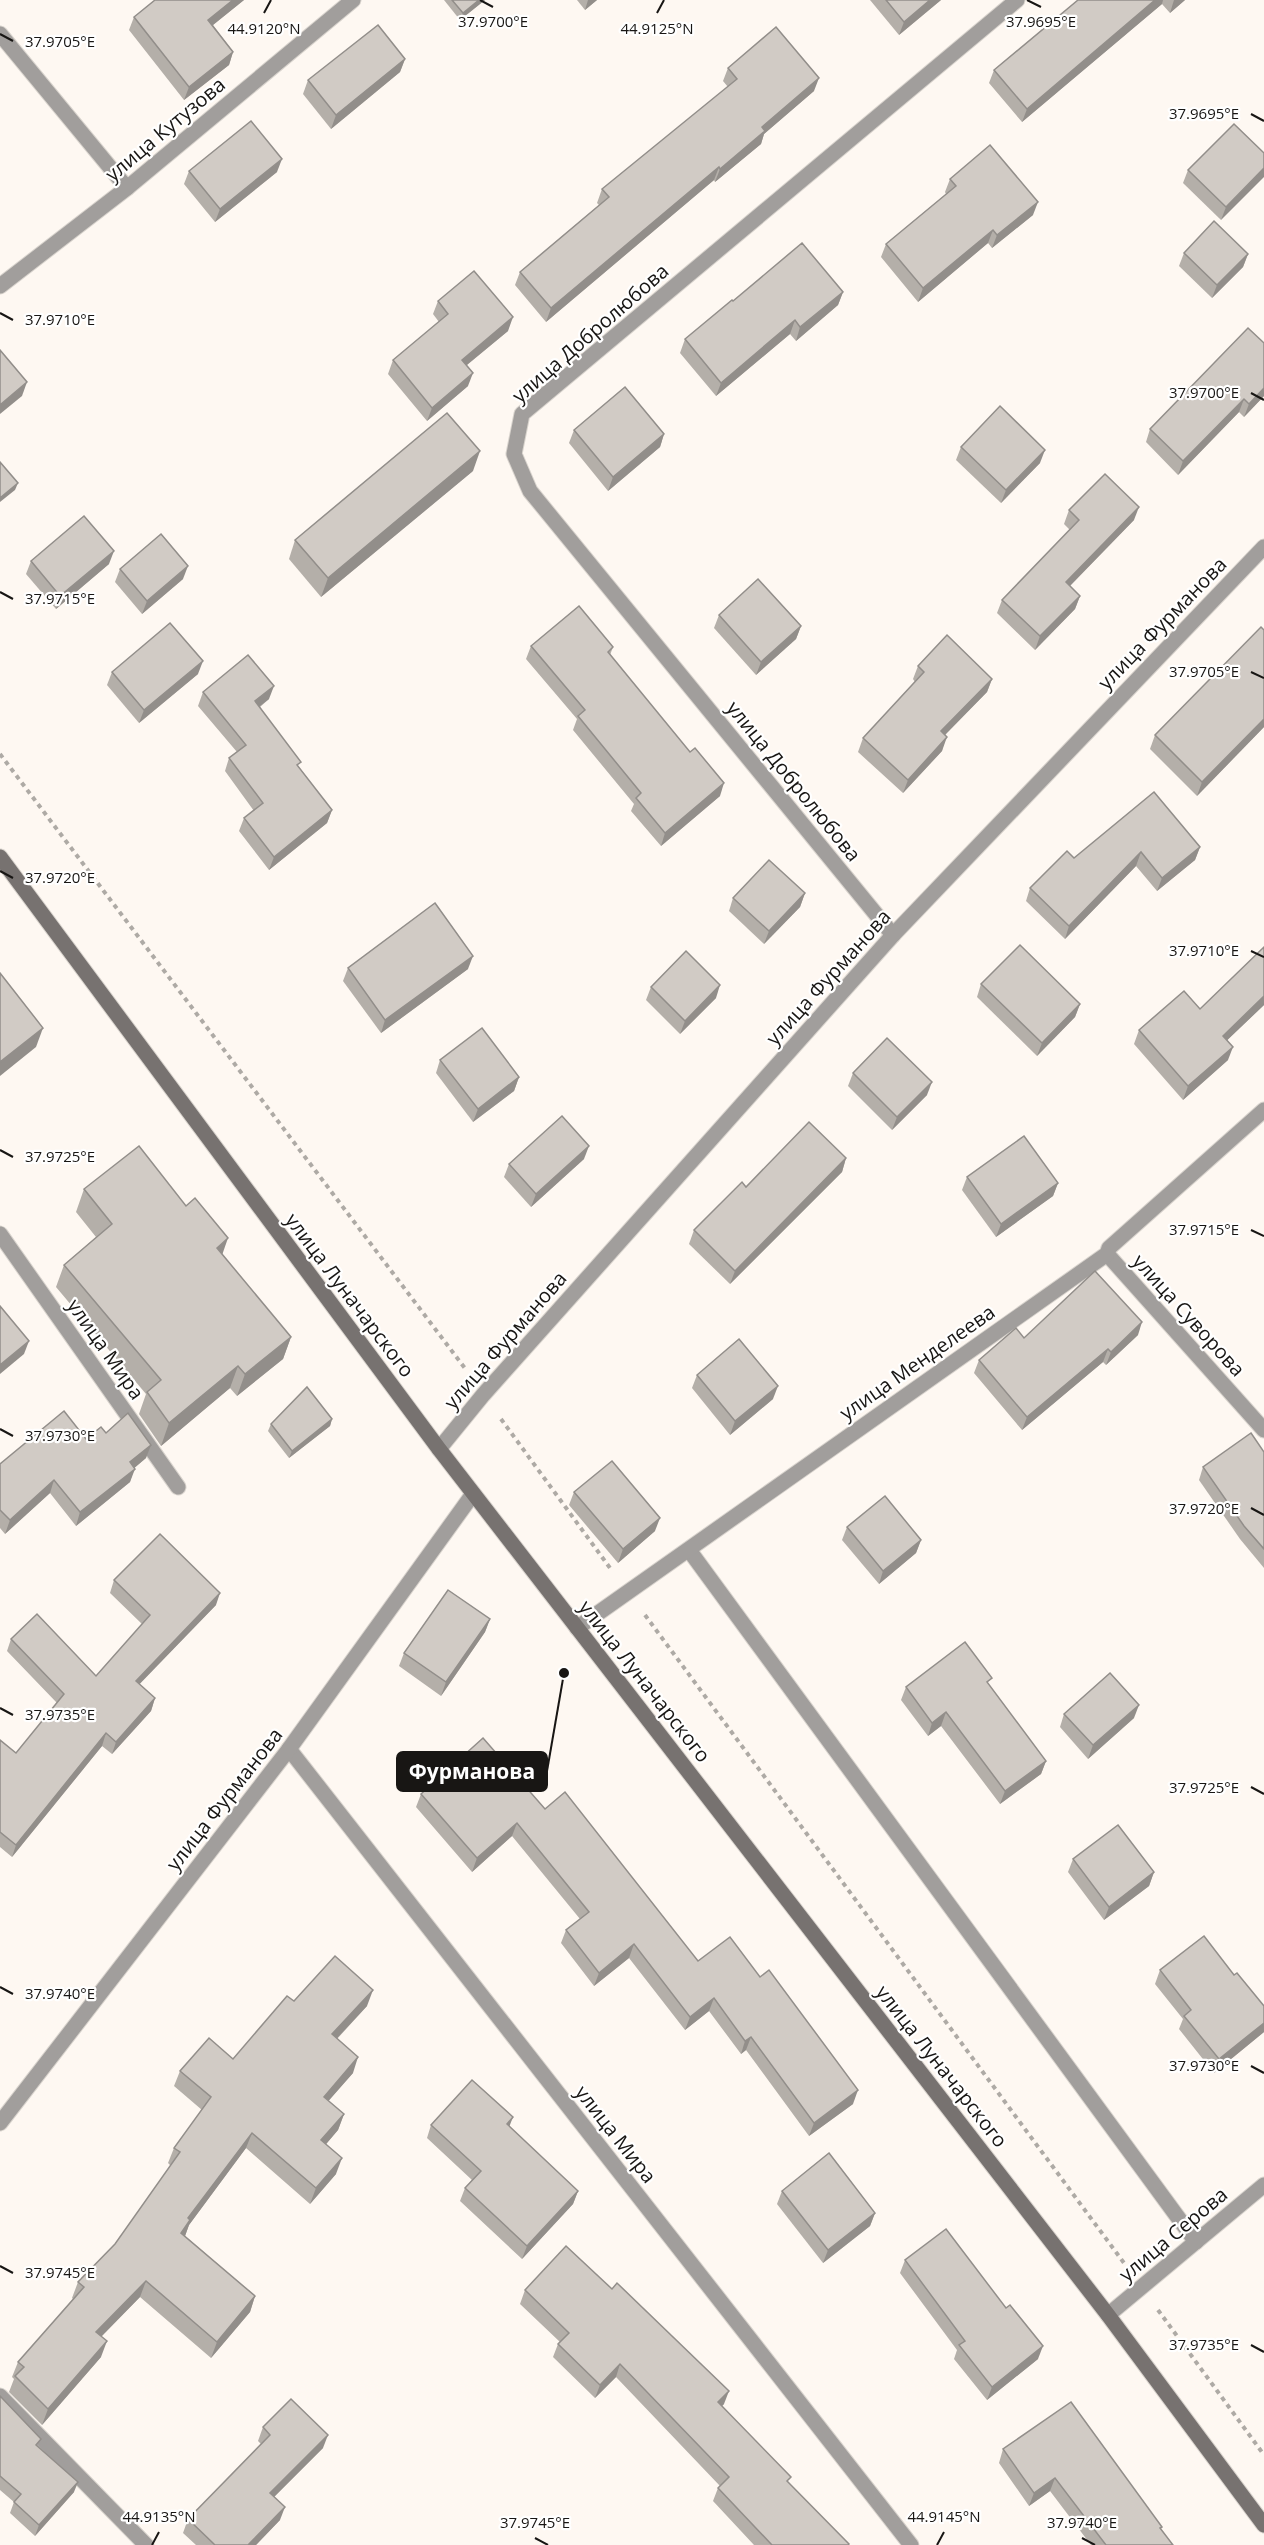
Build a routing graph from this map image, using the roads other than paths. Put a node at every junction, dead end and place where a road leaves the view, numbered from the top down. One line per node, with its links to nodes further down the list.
1 (353, 0): 4 (street, улица Кутузова)
2 (1017, 0): 8 (street, улица Добролюбова)
3 (0, 34): 4 (street)
4 (127, 188): 5 (street, улица Кутузова)
5 (0, 286)
6 (1264, 547): 8 (street, улица Фурманова)
7 (0, 857): 13 (main road, улица Луначарского)
8 (893, 935): 13 (street, улица Фурманова)
9 (1264, 1110): 11 (street, улица Менделеева)
10 (0, 1234): 14 (street, улица Мира)
11 (1107, 1254): 12 (street, улица Суворова); 16 (street, улица Менделеева)
12 (1264, 1430)
13 (439, 1449): 15 (main road, улица Луначарского)
14 (178, 1487)
15 (473, 1494): 17 (main road, улица Луначарского); 18 (street, улица Фурманова)
16 (689, 1550): 17 (street, улица Менделеева); 21 (street)
17 (577, 1628): 22 (main road, улица Луначарского)
18 (289, 1749): 19 (street, улица Фурманова); 26 (street, улица Мира)
19 (0, 2123)
20 (1264, 2185): 21 (street, улица Серова)
21 (1196, 2242): 22 (street, улица Серова)
22 (1108, 2315): 24 (main road, улица Луначарского)
23 (0, 2396): 25 (street)
24 (1264, 2525)
25 (146, 2545)
26 (911, 2545)

